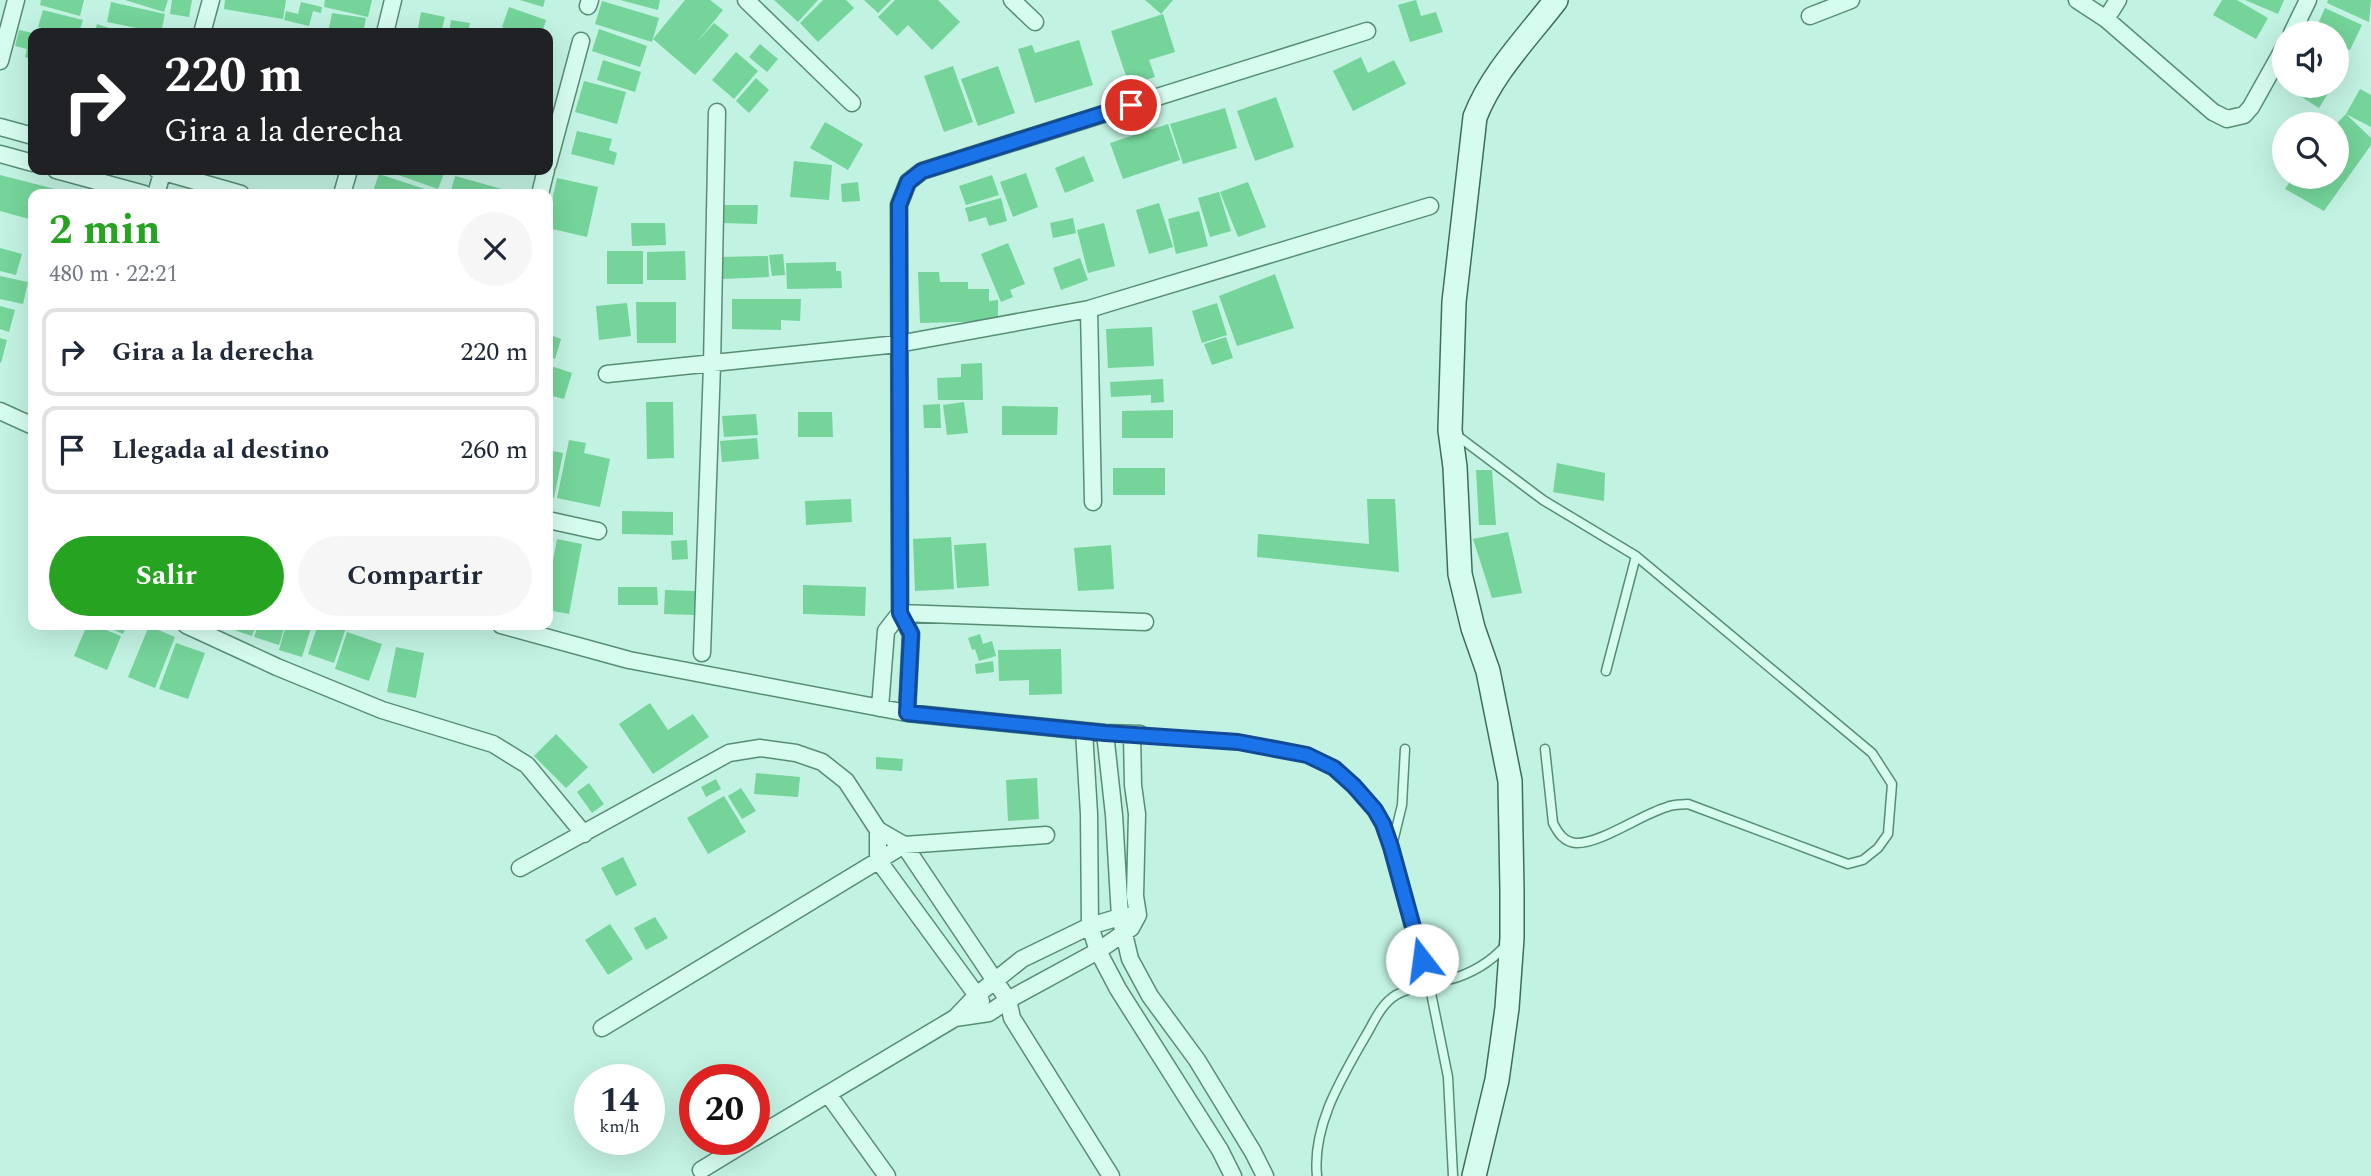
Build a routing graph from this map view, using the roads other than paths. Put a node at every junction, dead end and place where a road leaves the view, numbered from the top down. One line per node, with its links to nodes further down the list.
1 (16, 0): 19 (street)
2 (211, 0): 15 (street)
3 (393, 0): 16 (street)
4 (746, 0): 21 (street)
5 (1012, 0): 14 (street)
6 (1556, 0): 39 (main road)
7 (1852, 0): 11 (street)
8 (2077, 0): 12 (street)
9 (2118, 0): 12 (street)
10 (2308, 0): 13 (street)
11 (1810, 16)
12 (2106, 19): 20 (street)
13 (2298, 21)
14 (1035, 22)
15 (203, 28)
16 (386, 28)
17 (1367, 31): 34 (street)
18 (581, 41): 25 (street)
19 (0, 61)
20 (2272, 69)
21 (852, 103)
22 (717, 112): 35 (street)
23 (0, 127): 24 (street)
24 (28, 135)
25 (553, 145)
26 (0, 154): 27 (street)
27 (28, 162)
28 (74, 175): 30 (street)
29 (178, 175): 31 (street)
30 (126, 189)
31 (225, 189)
32 (1430, 206): 33 (street)
33 (1089, 309): 34 (street); 40 (street)
34 (898, 344): 35 (street); 44 (street)
35 (712, 365): 36 (street); 48 (street)
36 (607, 374)
37 (0, 411): 38 (street)
38 (28, 424)
39 (1450, 430): 43 (lane); 71 (main road)
40 (1093, 502)
41 (553, 521): 42 (street)
42 (598, 531)
43 (1636, 556): 49 (lane); 56 (lane)
44 (900, 613): 45 (street); 50 (street); 51 (street)
45 (1145, 622)
46 (197, 630): 61 (street)
47 (519, 630): 50 (street)
48 (702, 653)
49 (1606, 671)
50 (880, 708): 51 (street)
51 (907, 713): 52 (street)
52 (1084, 731): 53 (street); 57 (street)
53 (1105, 733): 54 (street); 59 (street)
54 (1136, 734): 58 (street); 64 (lane)
55 (1405, 749): 64 (lane)
56 (1545, 749)
57 (1089, 814): 59 (street); 69 (street)
58 (1137, 814): 59 (street); 67 (street)
59 (1114, 815): 68 (street)
60 (878, 830): 61 (street); 63 (street); 65 (street)
61 (584, 834): 66 (street)
62 (1046, 835): 63 (street)
63 (904, 845): 65 (street); 73 (street)
64 (1391, 847): 74 (lane)
65 (878, 860): 75 (street); 80 (street)
66 (520, 867)
67 (1138, 915): 68 (street); 70 (street)
68 (1120, 916): 69 (street); 70 (street)
69 (1090, 926): 72 (street); 73 (street)
70 (1123, 934): 72 (street); 88 (street)
71 (1512, 938): 74 (lane); 91 (main road)
72 (1098, 951): 76 (street); 87 (street)
73 (995, 981): 75 (street); 76 (street)
74 (1429, 983): 89 (lane); 90 (lane)
75 (977, 995): 77 (street); 78 (street)
76 (1008, 1000): 77 (street); 79 (street)
77 (989, 1013): 78 (street); 79 (street)
78 (955, 1018): 81 (street)
79 (1012, 1018): 86 (street)
80 (602, 1028)
81 (828, 1094): 82 (street); 85 (street)
82 (770, 1129)
83 (726, 1155): 84 (street)
84 (701, 1170)
85 (887, 1176)
86 (1111, 1176)
87 (1233, 1176)
88 (1265, 1176)
89 (1317, 1176)
90 (1453, 1176)
91 (1474, 1176)

